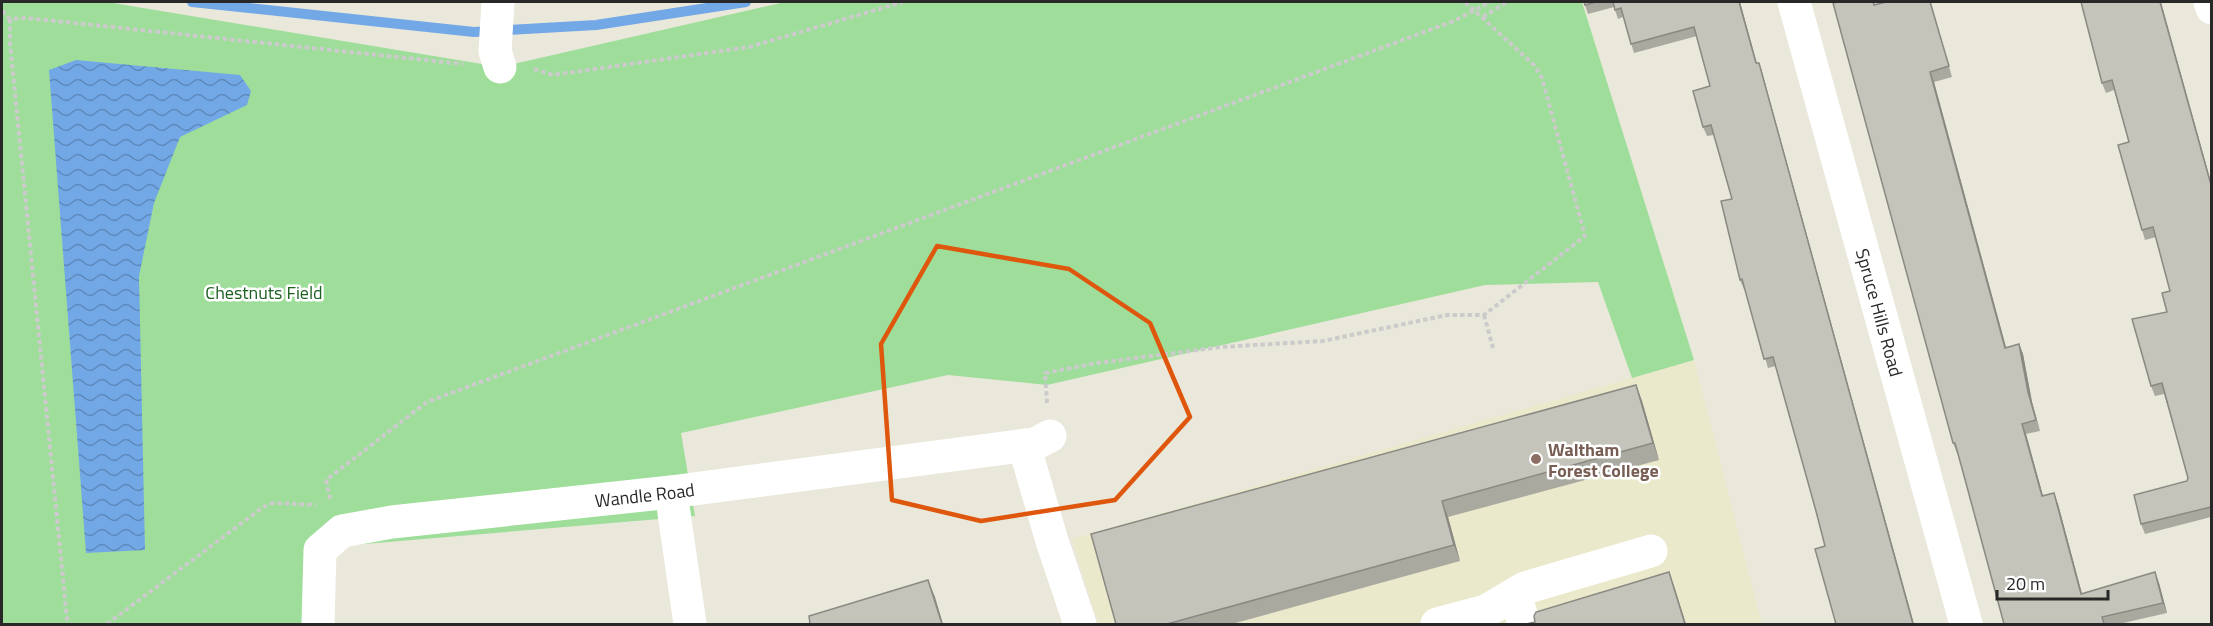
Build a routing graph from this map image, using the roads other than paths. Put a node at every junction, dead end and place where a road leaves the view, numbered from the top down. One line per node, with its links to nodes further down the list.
1 (498, 2): 5 (street)
2 (1794, 2): 13 (street, Spruce Hills Road)
3 (2210, 2): 4 (street)
4 (2211, 8)
5 (498, 59)
6 (671, 492): 9 (street, Wandle Road); 10 (street); 11 (street, Wandle Road)
7 (1651, 551): 8 (street)
8 (1519, 609): 12 (street)
9 (318, 624)
10 (690, 624)
11 (1080, 624)
12 (1437, 624)
13 (1966, 624)

